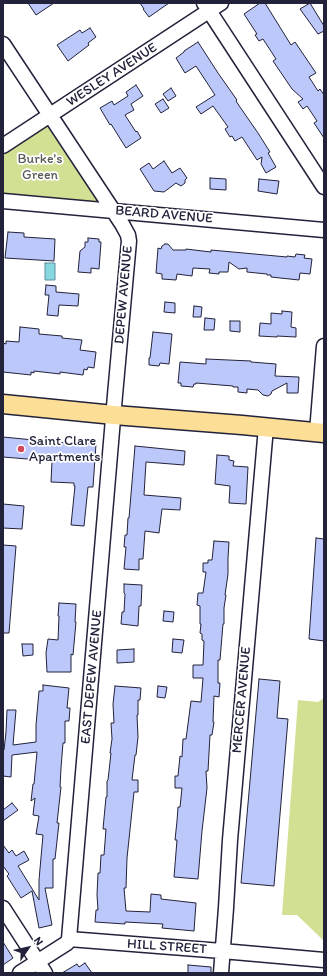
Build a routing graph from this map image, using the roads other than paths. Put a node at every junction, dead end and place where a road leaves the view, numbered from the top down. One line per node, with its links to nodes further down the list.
1 (221, 3): 2 (street, WESLEY AVENUE)
2 (206, 7): 4 (street, WESLEY AVENUE); 6 (street)
3 (3, 44): 4 (street, DEPEW AVENUE)
4 (50, 115): 5 (street, WESLEY AVENUE); 8 (street, DEPEW AVENUE)
5 (3, 146)
6 (324, 186)
7 (3, 202): 8 (street, BEARD AVENUE)
8 (114, 211): 9 (street, BEARD AVENUE); 12 (street, DEPEW AVENUE)
9 (324, 230)
10 (324, 346): 14 (street)
11 (3, 404): 12 (main road)
12 (114, 415): 13 (main road); 16 (street, EAST DEPEW AVENUE)
13 (266, 427): 14 (main road); 17 (street, MERCER AVENUE)
14 (321, 433)
15 (3, 908): 19 (street)
16 (69, 939): 17 (street, HILL STREET); 19 (street)
17 (222, 951): 18 (street, HILL STREET); 21 (street, MERCER AVENUE)
18 (324, 960)
19 (41, 967): 20 (street)
20 (20, 973)
21 (220, 973)

